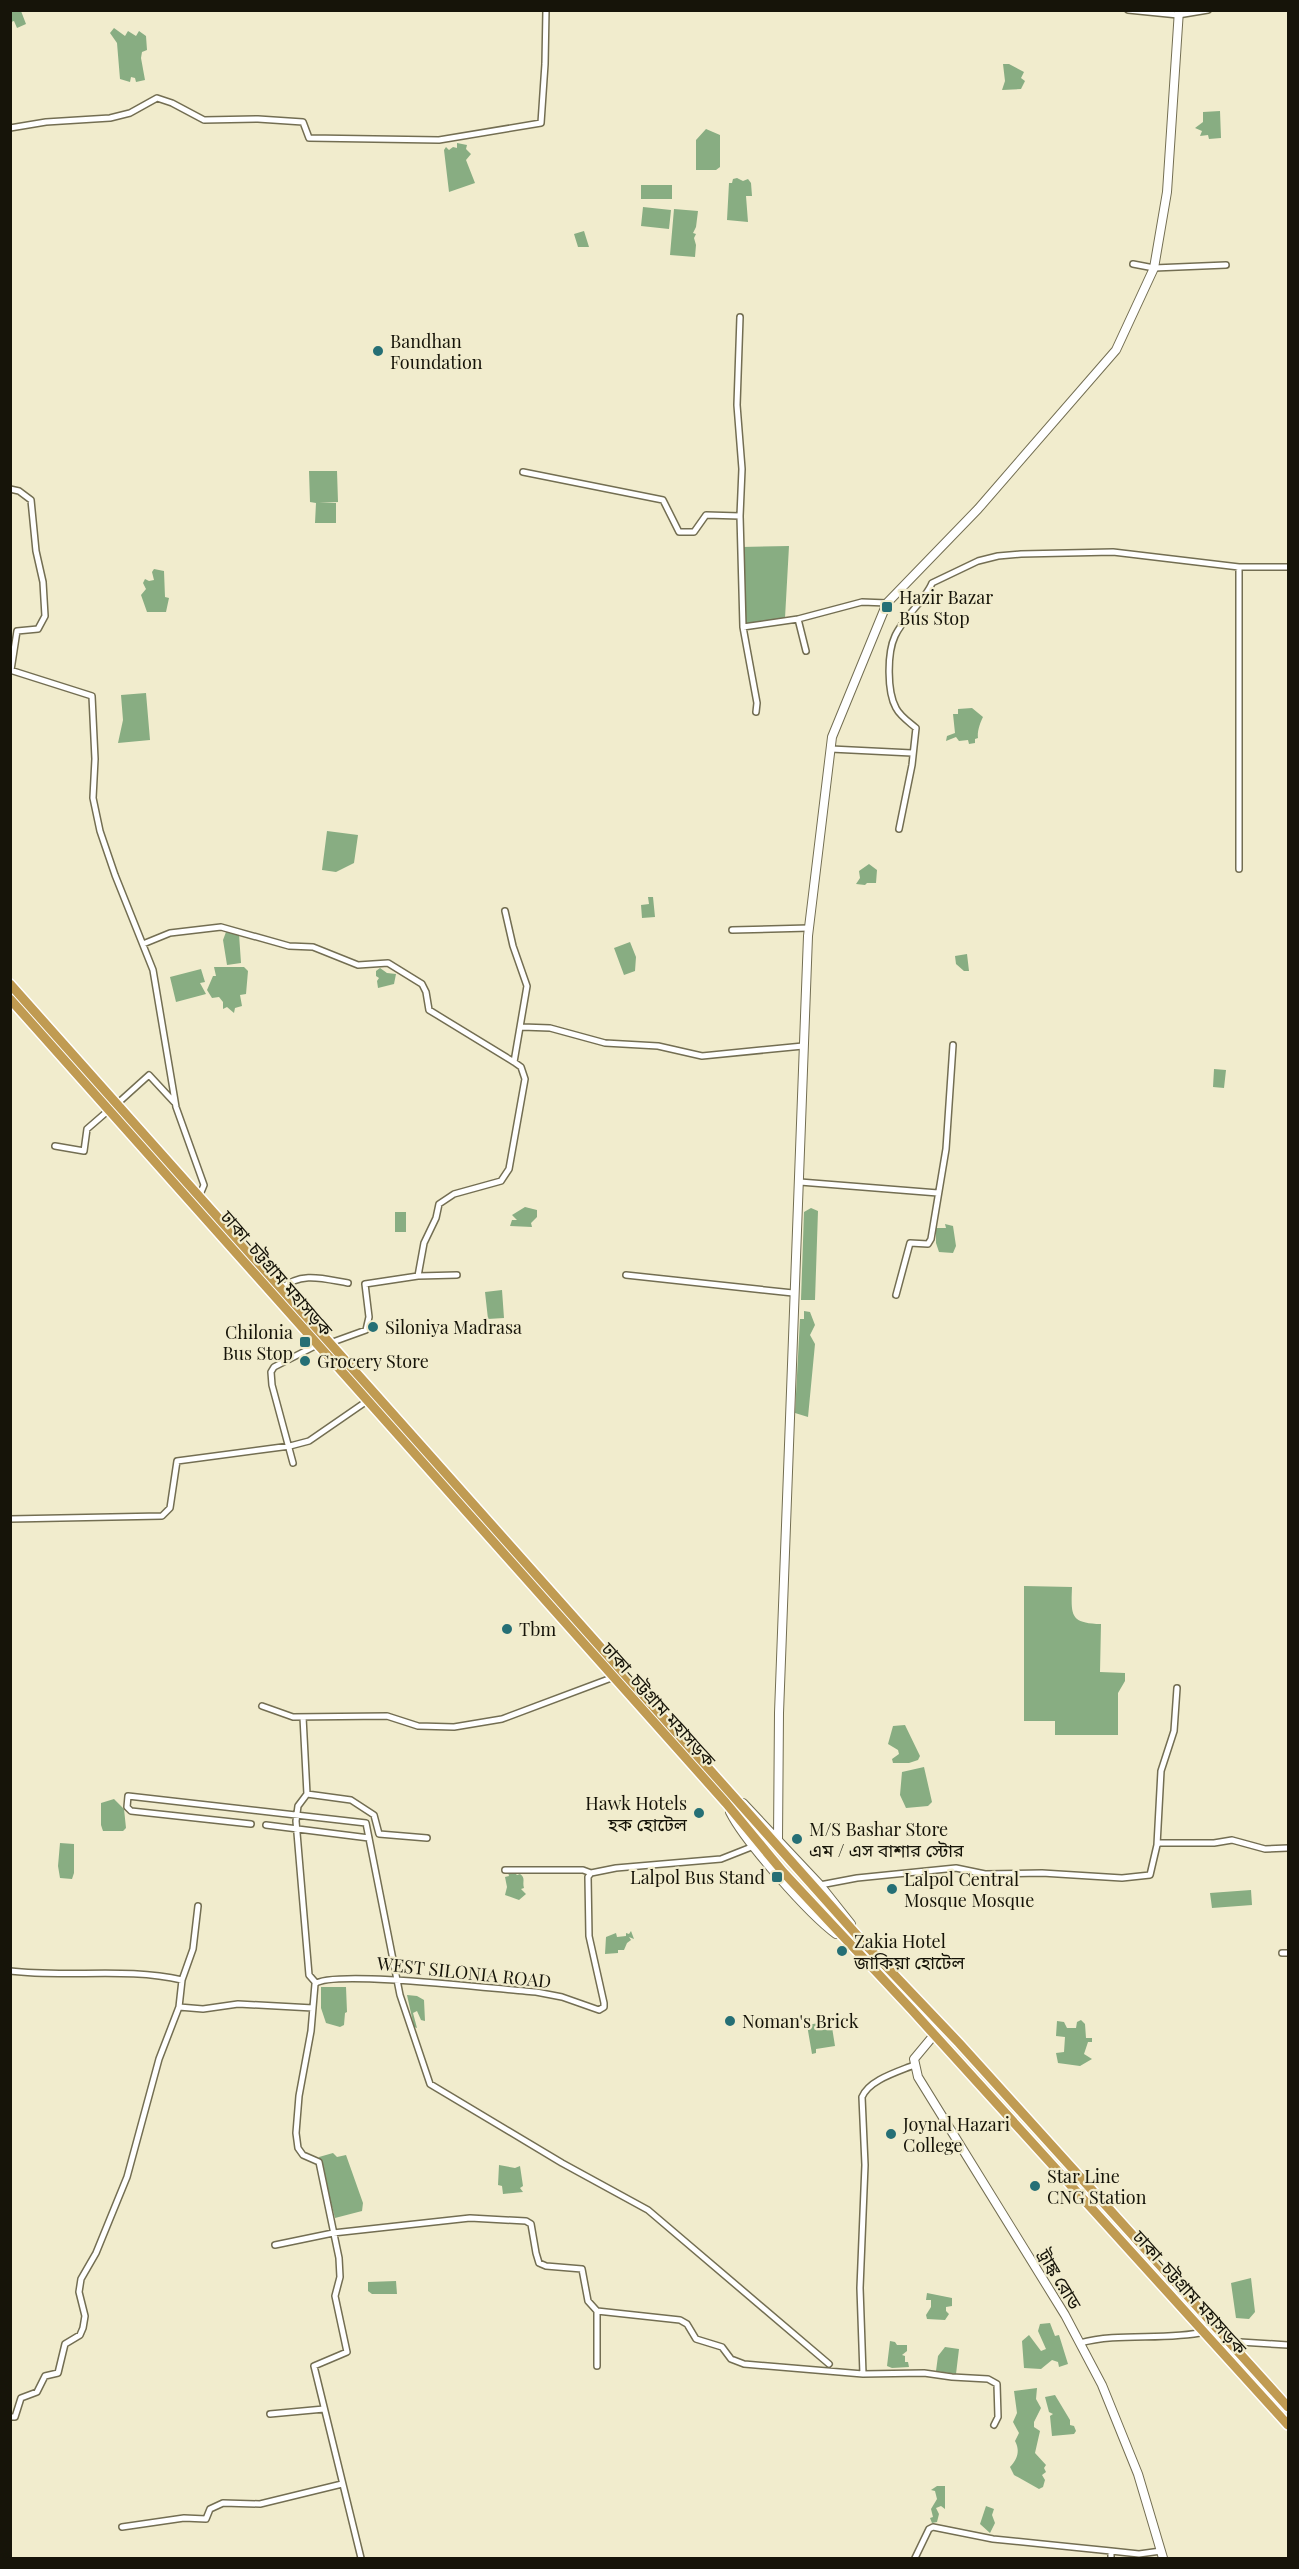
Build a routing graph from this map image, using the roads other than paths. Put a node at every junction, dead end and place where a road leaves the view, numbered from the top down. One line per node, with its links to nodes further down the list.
1 (546, 10): 5 (street)
2 (1128, 10): 4 (street)
3 (1208, 10): 4 (street)
4 (1179, 13): 8 (main road)
5 (10, 128)
6 (1133, 264): 8 (street)
7 (1226, 265): 8 (street)
8 (1154, 268): 15 (main road)
9 (740, 317): 12 (street)
10 (524, 472): 12 (street)
11 (10, 489): 19 (street)
12 (740, 516): 17 (street)
13 (1239, 567): 14 (street); 22 (street); 24 (street)
14 (1288, 567)
15 (886, 603): 16 (street); 21 (main road)
16 (798, 619): 17 (street); 18 (street)
17 (743, 627): 20 (street)
18 (806, 651)
19 (11, 670): 28 (street)
20 (756, 712)
21 (831, 749): 22 (street); 26 (main road)
22 (912, 753): 23 (street)
23 (900, 829)
24 (1239, 869)
25 (506, 911): 31 (street)
26 (809, 927): 27 (street); 33 (main road)
27 (732, 930)
28 (143, 944): 34 (street); 36 (street)
29 (10, 984): 35 (highway, ঢাকা-চট্টগ্রাম মহাসড়ক)
30 (10, 999): 37 (highway, ঢাকা-চট্টগ্রাম মহাসড়ক)
31 (522, 1027): 33 (street); 34 (street)
32 (953, 1045): 40 (street)
33 (803, 1046): 39 (main road)
34 (514, 1062): 44 (street)
35 (118, 1102): 36 (street); 41 (highway, ঢাকা-চট্টগ্রাম মহাসড়ক)
36 (175, 1103): 41 (street)
37 (110, 1109): 38 (street); 50 (highway, ঢাকা-চট্টগ্রাম মহাসড়ক)
38 (55, 1146)
39 (800, 1182): 40 (street); 47 (main road)
40 (938, 1193): 48 (street)
41 (199, 1197): 46 (highway, ঢাকা-চট্টগ্রাম মহাসড়ক)
42 (457, 1275): 44 (street)
43 (626, 1275): 47 (street)
44 (418, 1276): 49 (street)
45 (348, 1283): 46 (street)
46 (281, 1289): 49 (highway, ঢাকা-চট্টগ্রাম মহাসড়ক)
47 (793, 1293): 67 (main road)
48 (896, 1295)
49 (330, 1343): 54 (highway, ঢাকা-চট্টগ্রাম মহাসড়ক)
50 (317, 1345): 51 (highway, ঢাকা-চট্টগ্রাম মহাসড়ক); 52 (street)
51 (367, 1401): 52 (street); 55 (highway, ঢাকা-চট্টগ্রাম মহাসড়ক)
52 (290, 1446): 53 (street); 58 (street)
53 (294, 1463)
54 (462, 1488): 55 (highway); 56 (highway, ঢাকা-চট্টগ্রাম মহাসড়ক)
55 (452, 1496): 57 (highway, ঢাকা-চট্টগ্রাম মহাসড়ক)
56 (472, 1500): 57 (highway); 64 (highway, ঢাকা-চট্টগ্রাম মহাসড়ক)
57 (463, 1509): 59 (highway, ঢাকা-চট্টগ্রাম মহাসড়ক)
58 (10, 1519)
59 (614, 1677): 62 (street); 65 (highway, ঢাকা-চট্টগ্রাম মহাসড়ক)
60 (1177, 1688): 75 (street)
61 (262, 1706): 62 (street)
62 (303, 1717): 63 (street)
63 (307, 1794): 66 (street); 73 (street)
64 (733, 1795): 70 (main road); 82 (highway, ঢাকা-চট্টগ্রাম মহাসড়ক)
65 (724, 1800): 76 (main road); 83 (highway, ঢাকা-চট্টগ্রাম মহাসড়ক)
66 (297, 1815): 68 (street); 71 (street); 72 (street)
67 (778, 1819): 70 (main road); 74 (main road)
68 (251, 1824)
69 (266, 1825): 71 (street)
70 (767, 1826): 74 (main road)
71 (297, 1828): 72 (street); 87 (street)
72 (369, 1838): 86 (street)
73 (427, 1838)
74 (778, 1839): 80 (main road)
75 (1157, 1845): 77 (street); 80 (street)
76 (754, 1846): 79 (street); 83 (main road)
77 (1288, 1848)
78 (505, 1870): 79 (street)
79 (591, 1873): 86 (street, WEST SILONIA ROAD)
80 (820, 1886): 82 (main road)
81 (198, 1906): 85 (street)
82 (856, 1933): 88 (highway, ঢাকা-চট্টগ্রাম মহাসড়ক)
83 (845, 1939): 91 (highway, ঢাকা-চট্টগ্রাম মহাসড়ক)
84 (10, 1971): 85 (street)
85 (182, 1980): 89 (street)
86 (399, 1981): 87 (street, WEST SILONIA ROAD); 105 (street)
87 (316, 1983): 90 (street)
88 (921, 2001): 91 (highway); 94 (highway, ঢাকা-চট্টগ্রাম মহাসড়ক)
89 (179, 2007): 90 (street); 111 (street)
90 (313, 2008): 98 (street)
91 (911, 2009): 92 (highway, ঢাকা-চট্টগ্রাম মহাসড়ক)
92 (934, 2035): 93 (main road); 95 (highway, ঢাকা-চট্টগ্রাম মহাসড়ক)
93 (914, 2065): 102 (main road, ট্রাঙ্ক রোড); 107 (street)
94 (994, 2081): 95 (highway); 96 (highway, ঢাকা-চট্টগ্রাম মহাসড়ক)
95 (983, 2089): 97 (highway, ঢাকা-চট্টগ্রাম মহাসড়ক)
96 (1007, 2097): 97 (highway); 103 (highway, ঢাকা-চট্টগ্রাম মহাসড়ক)
97 (998, 2106): 101 (highway, ঢাকা-চট্টগ্রাম মহাসড়ক)
98 (333, 2233): 99 (street); 100 (street); 109 (street)
99 (275, 2245)
100 (597, 2311): 106 (street); 107 (street)
101 (1204, 2332): 102 (street); 113 (highway, ঢাকা-চট্টগ্রাম মহাসড়ক)
102 (1080, 2343): 117 (main road, ট্রাঙ্ক রোড)
103 (1233, 2345): 104 (street); 108 (highway, ঢাকা-চট্টগ্রাম মহাসড়ক)
104 (1288, 2345)
105 (829, 2364)
106 (597, 2366)
107 (863, 2374): 112 (street)
108 (1288, 2407)
109 (324, 2409): 110 (street); 114 (street)
110 (270, 2414)
111 (10, 2417)
112 (994, 2425)
113 (1288, 2426)
114 (342, 2484): 115 (street); 118 (street)
115 (122, 2527)
116 (1111, 2552): 117 (street); 119 (street); 120 (street)
117 (1162, 2554)
118 (360, 2559)
119 (915, 2559)
120 (1110, 2559)

